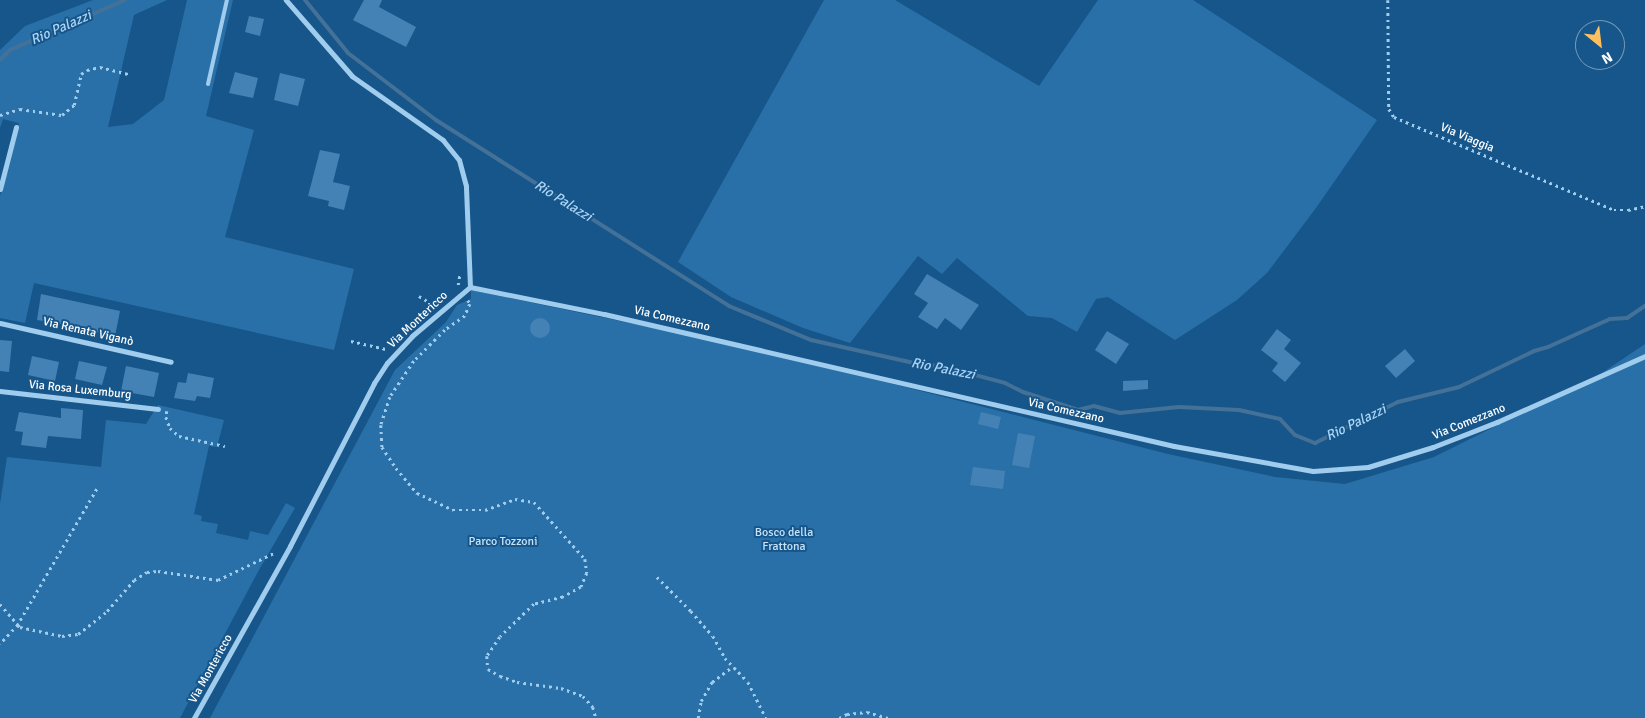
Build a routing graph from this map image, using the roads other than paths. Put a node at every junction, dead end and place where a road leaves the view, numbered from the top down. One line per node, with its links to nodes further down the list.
1 (227, 0): 3 (lane)
2 (286, 0): 6 (street)
3 (208, 84)
4 (16, 127): 5 (street)
5 (0, 189)
6 (470, 287): 8 (street, Via Comezzano); 12 (street, Via Montericco)
7 (0, 323): 9 (street, Via Renata Viganò)
8 (1645, 356)
9 (171, 362)
10 (0, 391): 11 (street, Via Rosa Luxemburg)
11 (158, 409)
12 (194, 718)

